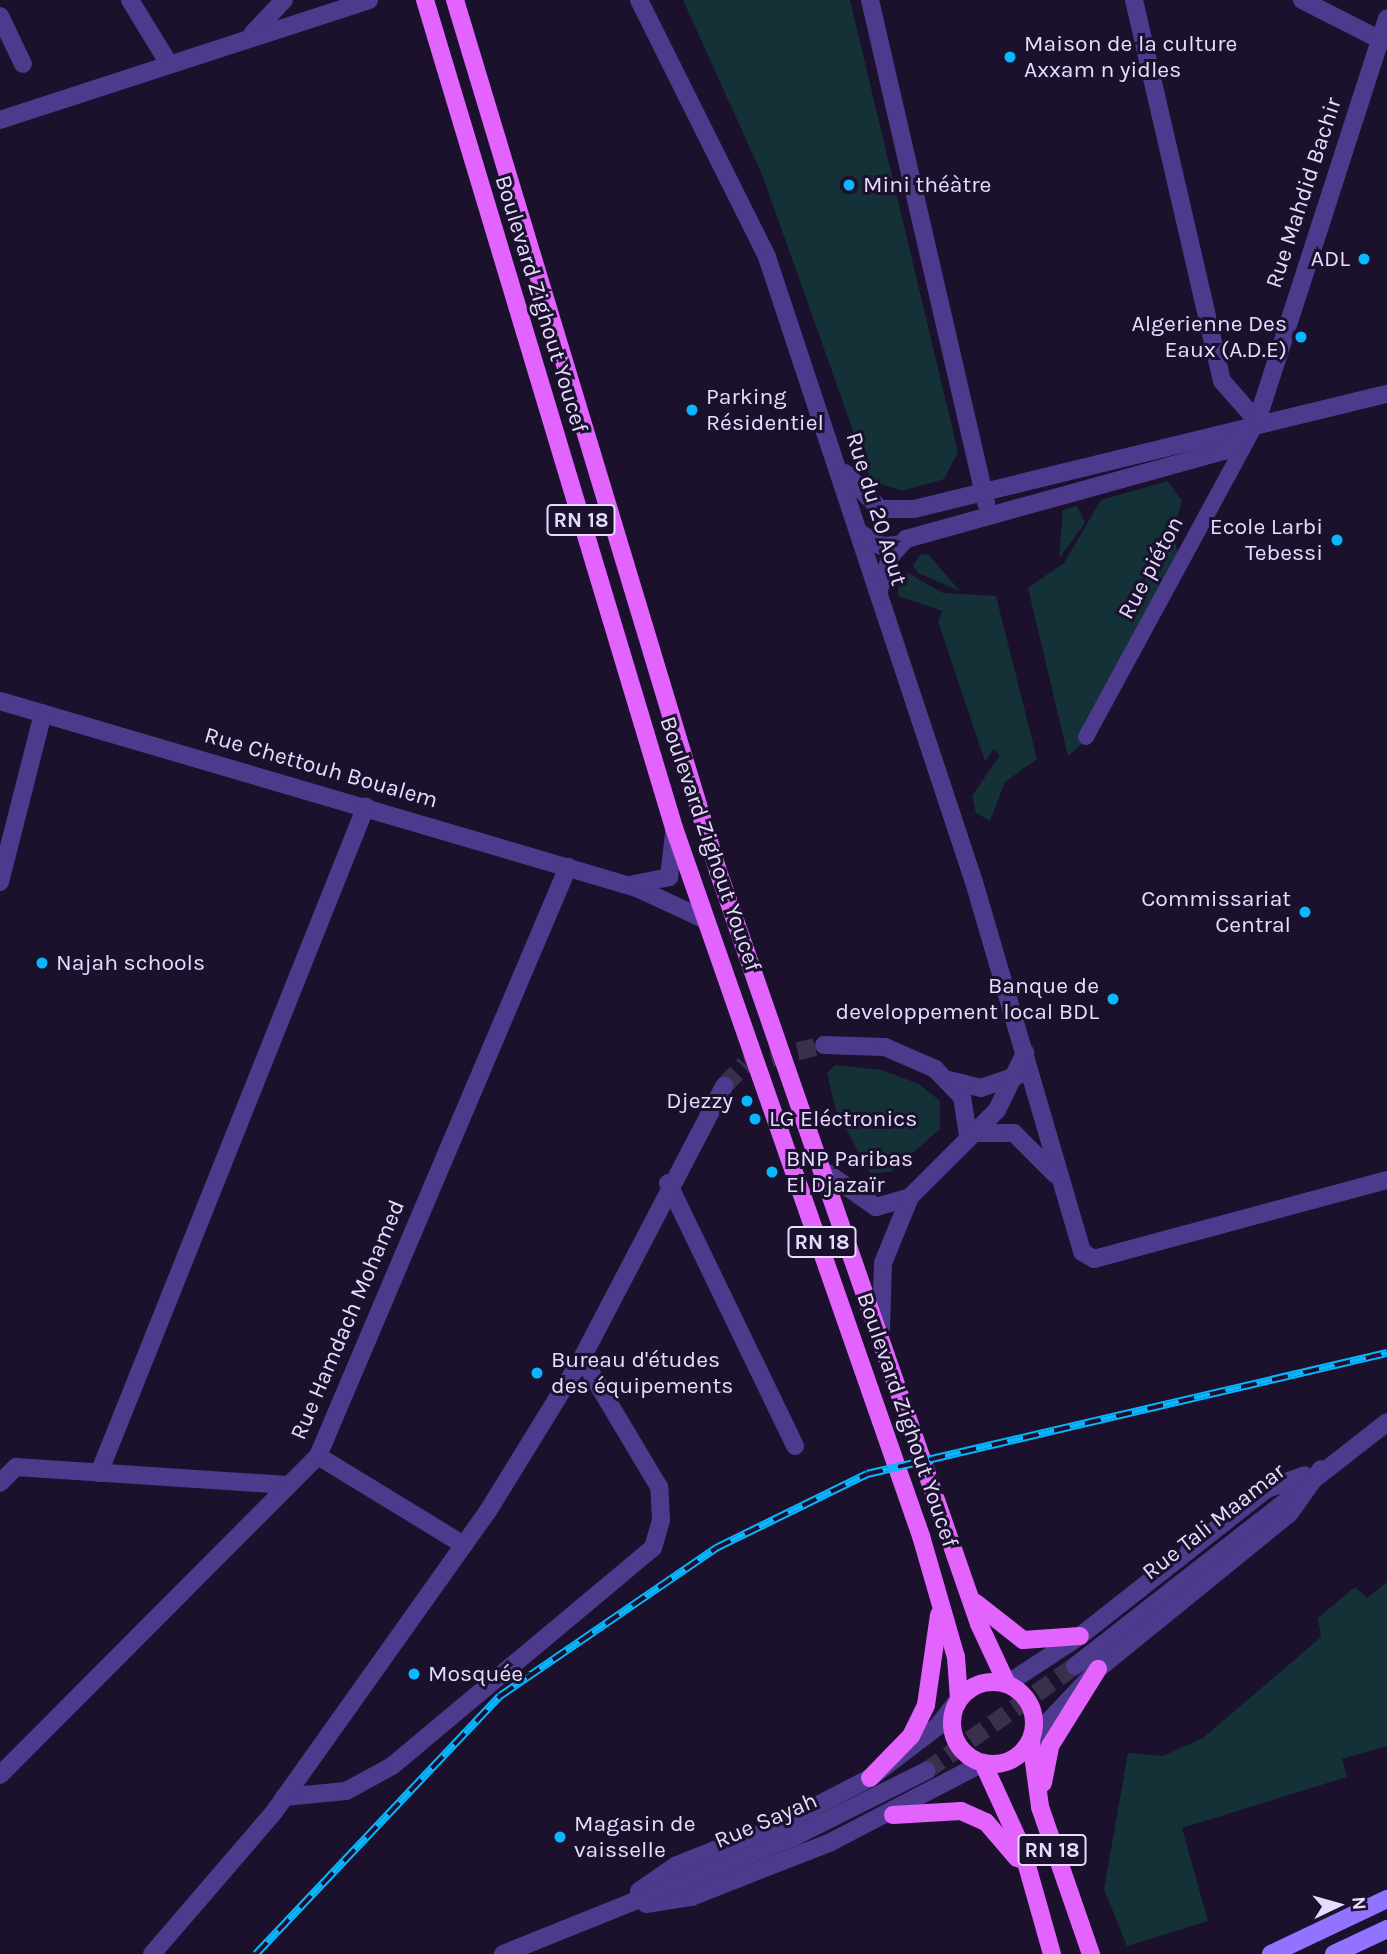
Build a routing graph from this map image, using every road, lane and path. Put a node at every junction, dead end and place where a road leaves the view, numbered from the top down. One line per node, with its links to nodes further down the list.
1 (130, 0): 17 (street)
2 (284, 0): 15 (street)
3 (312, 0): 11 (street)
4 (369, 0): 11 (street)
5 (425, 0): 31 (main road, Boulevard Zighout Youcef / RN 18)
6 (639, 0): 21 (street, Rue du 20 Aout)
7 (870, 0): 22 (street)
8 (1134, 0): 20 (street)
9 (1302, 0): 14 (street)
10 (455, 2): 42 (main road, Boulevard Zighout Youcef / RN 18)
11 (339, 10): 15 (street)
12 (0, 16): 16 (street)
13 (1387, 18): 14 (street, Rue Mahdid Bachir)
14 (1379, 39): 20 (street, Rue Mahdid Bachir)
15 (233, 44): 17 (street)
16 (23, 64)
17 (169, 64): 18 (street)
18 (0, 120)
19 (1387, 394): 20 (street)
20 (1257, 421): 22 (street); 23 (street); 29 (street, Rue piéton)
21 (837, 462): 22 (street); 24 (street, Rue du 20 Aout)
22 (984, 493): 23 (street)
23 (989, 513): 25 (street)
24 (858, 532): 25 (street); 26 (street, Rue du 20 Aout)
25 (897, 545): 26 (street)
26 (877, 596): 37 (street, Rue du 20 Aout)
27 (0, 701): 28 (street, Rue Chettouh Boualem)
28 (43, 713): 30 (street, Rue Chettouh Boualem); 33 (street)
29 (1086, 737)
30 (366, 806): 32 (street, Rue Chettouh Boualem); 54 (street)
31 (674, 828): 34 (street); 35 (main road, Boulevard Zighout Youcef / RN 18)
32 (568, 867): 34 (street, Rue Chettouh Boualem); 51 (street, Rue Hamdach Mohamed)
33 (0, 882)
34 (627, 885): 35 (street, Rue Chettouh Boualem)
35 (706, 920): 59 (main road, Boulevard Zighout Youcef / RN 18)
36 (824, 1045): 39 (street)
37 (1026, 1050): 38 (street); 45 (street, Rue du 20 Aout)
38 (1020, 1075): 39 (street); 41 (street)
39 (949, 1080): 41 (street)
40 (724, 1086): 44 (street)
41 (968, 1133): 45 (street); 46 (street)
42 (827, 1173): 46 (street); 47 (main road, Boulevard Zighout Youcef / RN 18)
43 (1387, 1180): 45 (street, Rue du 20 Aout)
44 (668, 1183): 48 (street); 50 (street)
45 (1064, 1188)
46 (910, 1197): 47 (street)
47 (881, 1329): 58 (main road, Boulevard Zighout Youcef / RN 18)
48 (582, 1358): 57 (street); 70 (street)
49 (1387, 1422): 53 (street, Rue Tali Maamar)
50 (795, 1446)
51 (318, 1457): 56 (street, Rue Hamdach Mohamed); 57 (street)
52 (8, 1464): 54 (street); 55 (street)
53 (1321, 1469): 60 (street); 61 (street, Rue Tali Maamar); 62 (street)
54 (99, 1473): 56 (street)
55 (0, 1482)
56 (288, 1485): 68 (street, Rue Hamdach Mohamed)
57 (464, 1545): 70 (street)
58 (968, 1592): 60 (main road); 63 (main road, Boulevard Zighout Youcef / RN 18)
59 (940, 1598): 64 (main road, Boulevard Zighout Youcef / RN 18); 69 (main road)
60 (1080, 1636): 63 (street)
61 (1075, 1666)
62 (1098, 1669): 65 (street); 71 (main road)
63 (1007, 1684): 64 (main road); 65 (main road)
64 (960, 1699): 66 (main road); 69 (street)
65 (1031, 1740): 66 (main road); 71 (main road, RN 18)
66 (983, 1763): 72 (street); 73 (main road, RN 18)
67 (926, 1771): 75 (street, Rue Sayah)
68 (0, 1775)
69 (870, 1777): 75 (street)
70 (284, 1797): 77 (street)
71 (1040, 1807): 80 (main road, RN 18)
72 (893, 1815): 73 (main road); 75 (street)
73 (1034, 1881): 79 (main road, RN 18)
74 (1387, 1899): 81 (main road)
75 (609, 1910): 78 (street, Rue Sayah)
76 (1387, 1929): 82 (main road)
77 (152, 1954)
78 (503, 1954)
79 (1052, 1954)
80 (1091, 1954)
81 (1271, 1954)
82 (1334, 1954)

